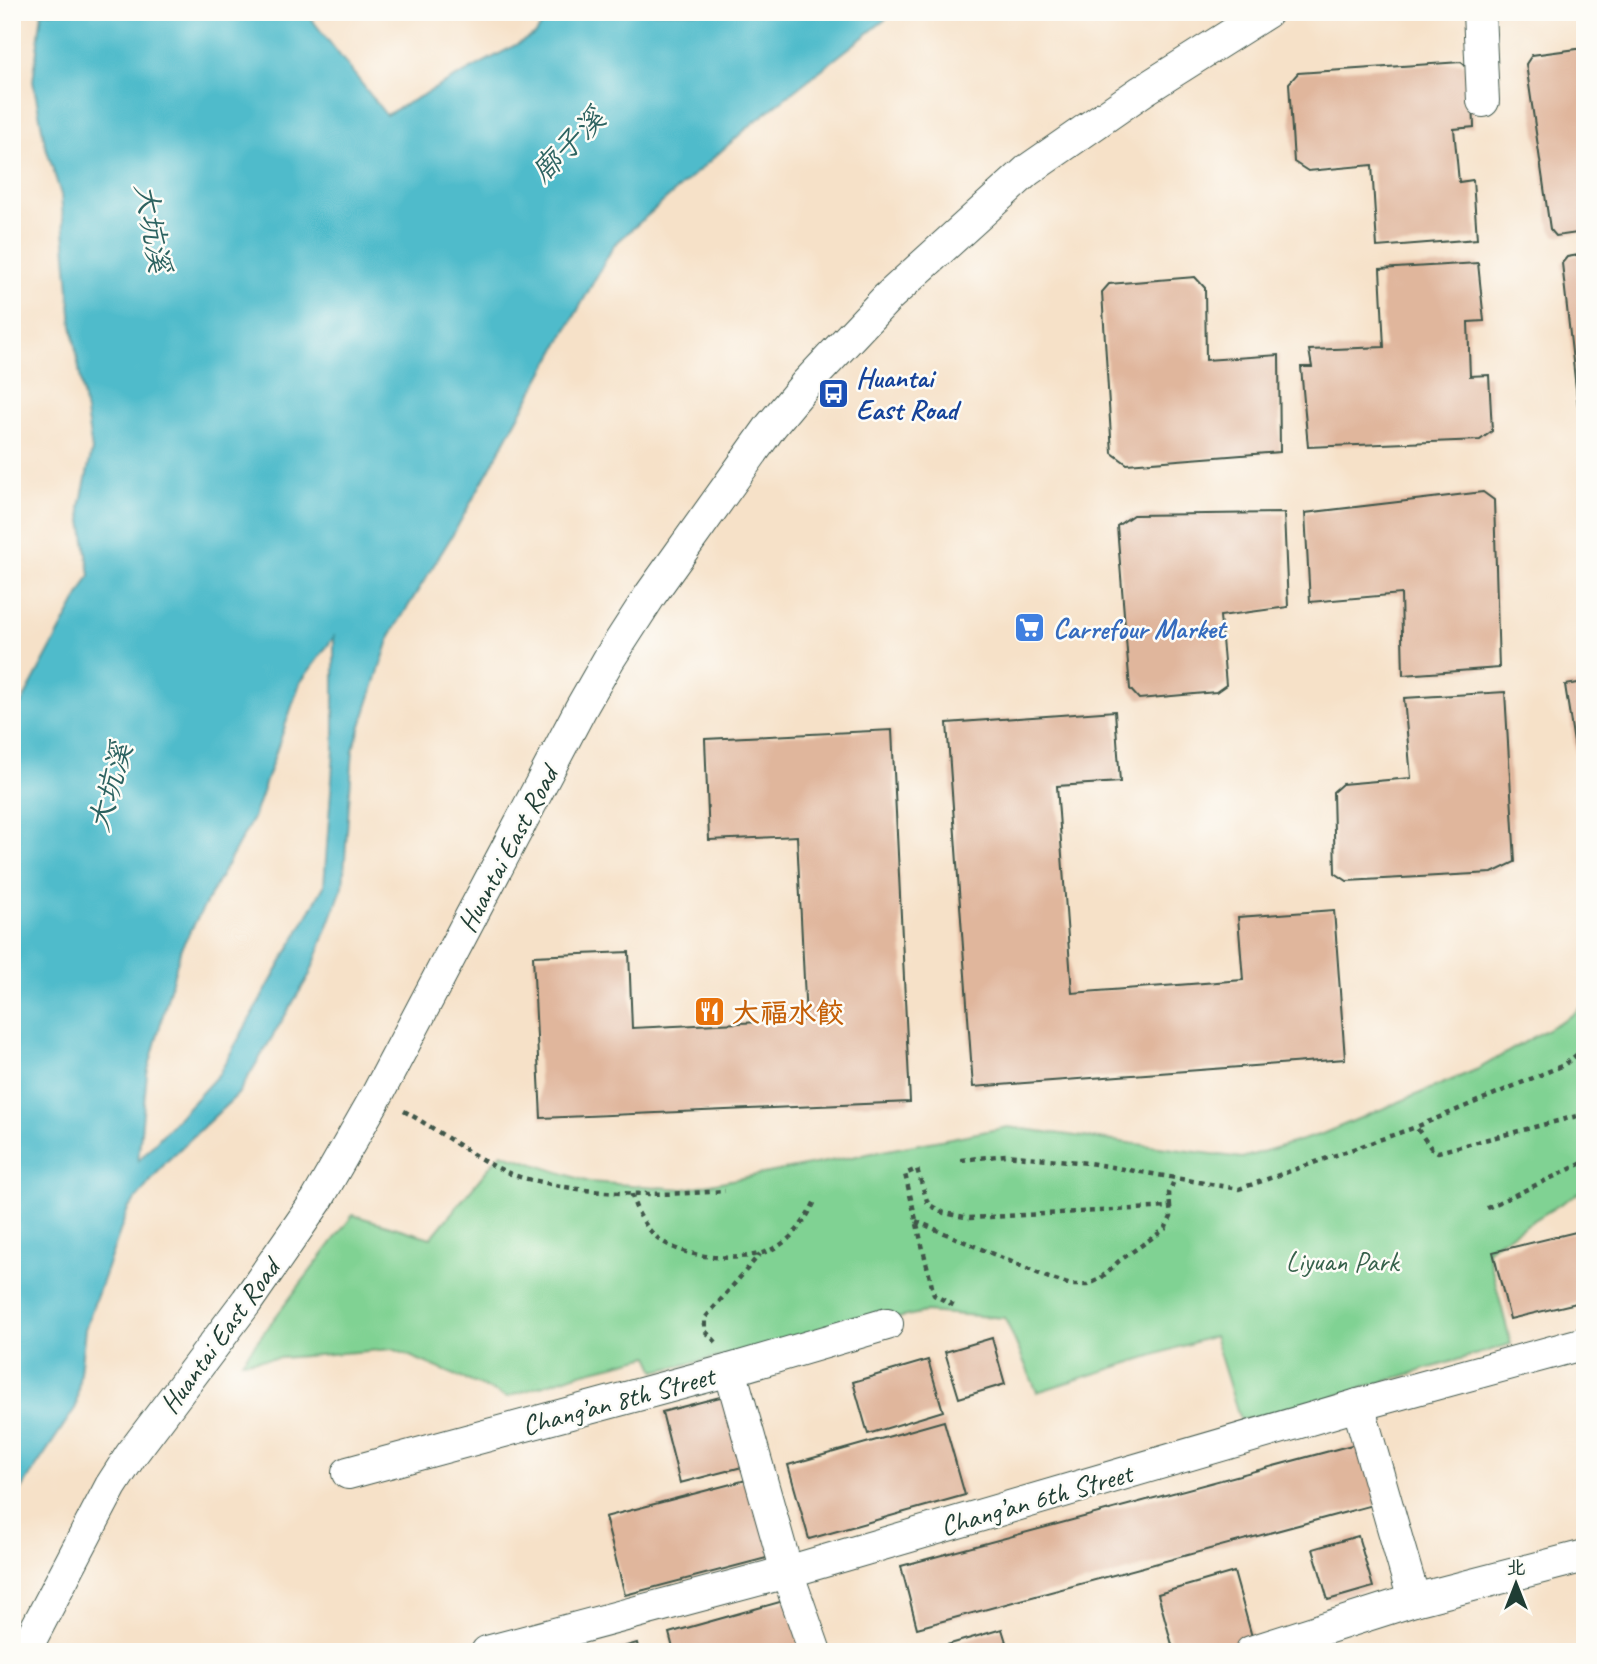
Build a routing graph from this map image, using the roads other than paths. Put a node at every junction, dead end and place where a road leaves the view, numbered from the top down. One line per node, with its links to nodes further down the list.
1 (1267, 12): 12 (street, Huantai East Road)
2 (1479, 12): 3 (street)
3 (1483, 101)
4 (887, 1324): 6 (street, Chang’an 8th Street)
5 (1585, 1343): 7 (street, Chang’an 6th Street)
6 (728, 1358): 8 (street, Chang’an 8th Street); 10 (street)
7 (1358, 1405): 10 (street, Chang’an 6th Street); 11 (street)
8 (348, 1473)
9 (1585, 1556): 11 (street)
10 (787, 1572): 13 (street, Chang’an 6th Street); 14 (street)
11 (1414, 1600): 15 (street)
12 (24, 1652)
13 (487, 1652)
14 (815, 1652)
15 (1251, 1652)

